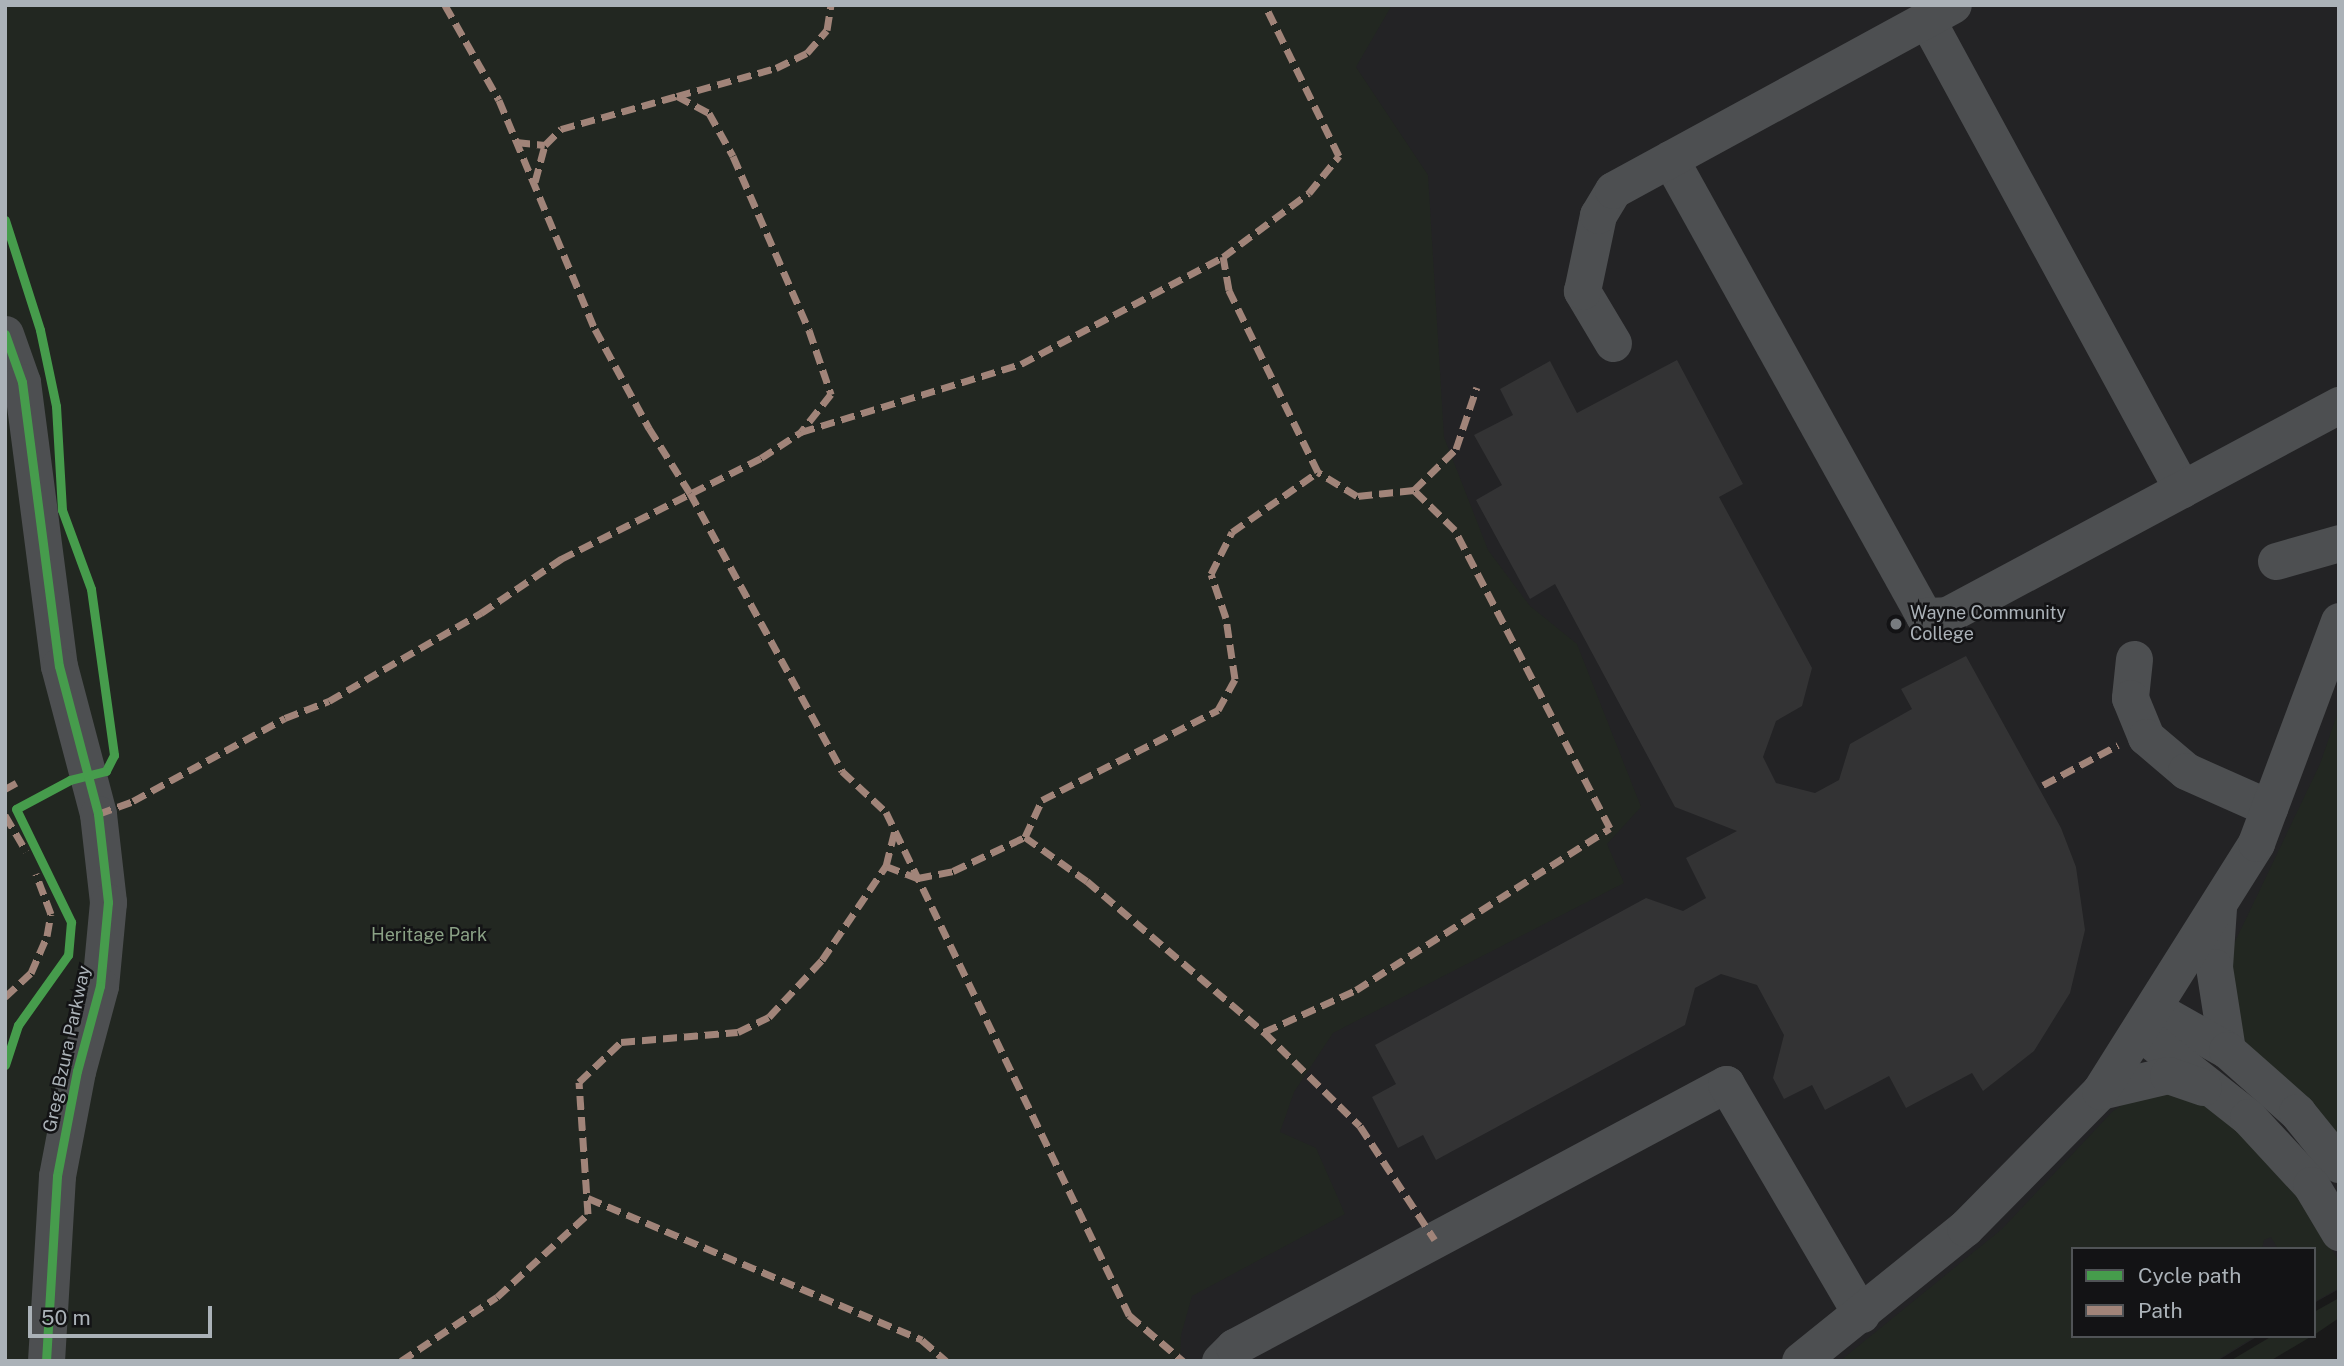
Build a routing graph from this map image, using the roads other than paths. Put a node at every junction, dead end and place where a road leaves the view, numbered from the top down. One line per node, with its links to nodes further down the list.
1 (1940, 12): 2 (street); 6 (street)
2 (1670, 159): 4 (street); 6 (street)
3 (5, 334): 20 (street, Greg Bzura Parkway)
4 (1613, 343)
5 (2339, 405): 6 (street)
6 (2182, 489)
7 (2339, 543): 8 (street)
8 (2276, 561)
9 (2339, 621): 11 (street)
10 (2134, 659): 11 (street)
11 (2269, 808): 12 (street)
12 (2219, 904): 13 (street); 14 (street)
13 (2147, 1021): 14 (street); 15 (street); 16 (street)
14 (2227, 1050): 17 (street)
15 (2100, 1091): 16 (street); 19 (street)
16 (2215, 1091): 18 (street)
17 (2337, 1160)
18 (2339, 1232)
19 (1861, 1314): 21 (street); 22 (street)
20 (46, 1361)
21 (1220, 1361)
22 (1800, 1361)

